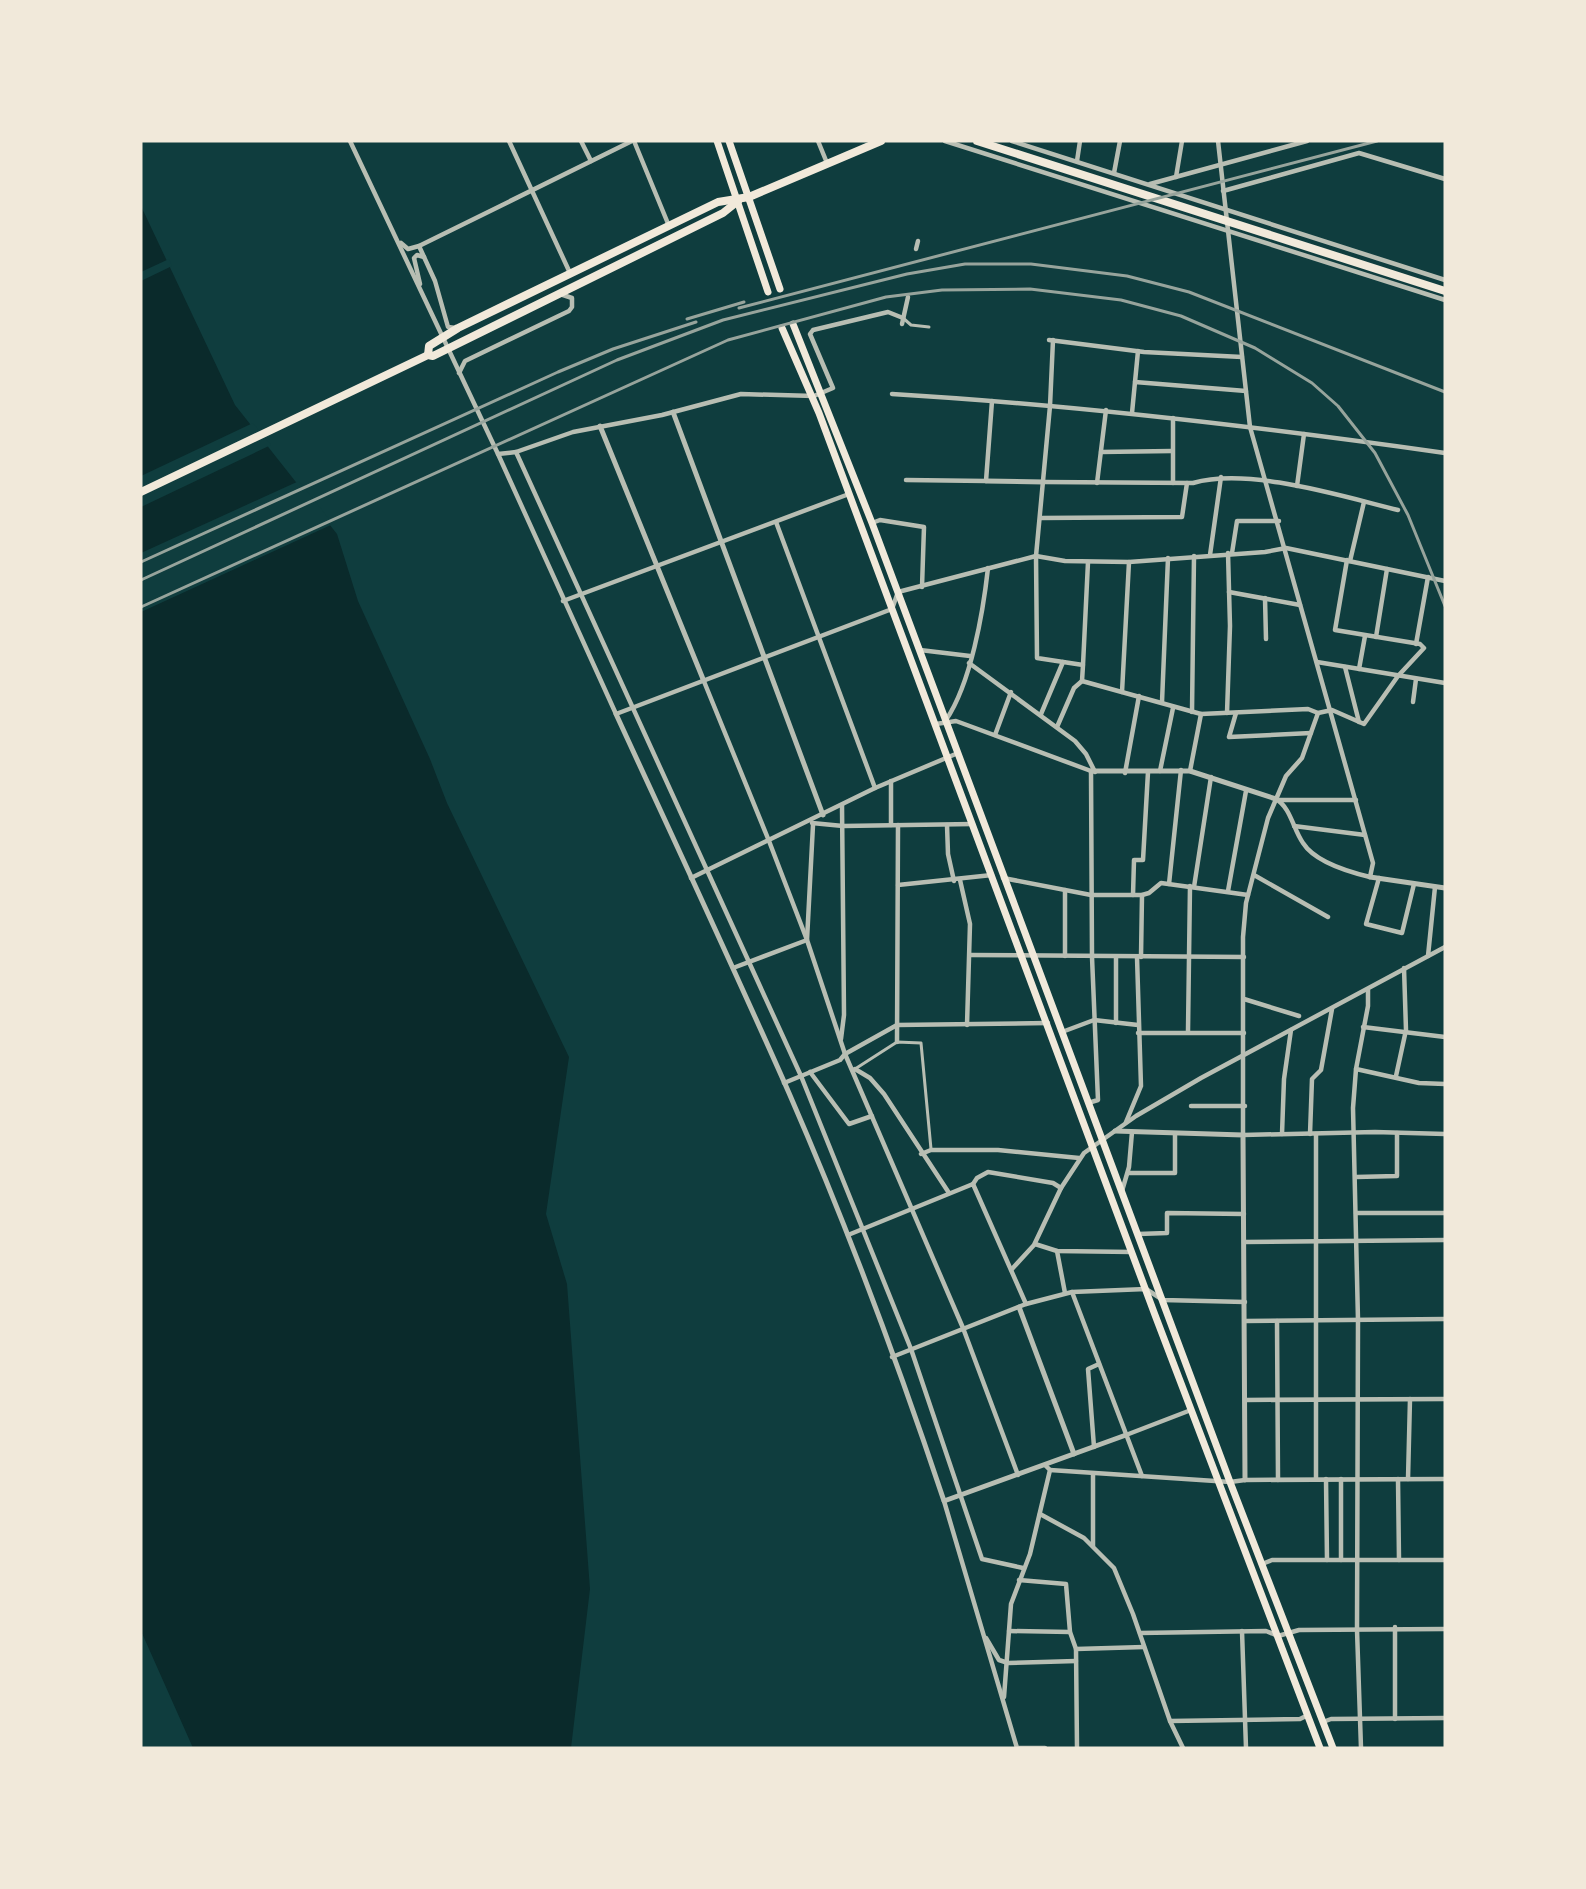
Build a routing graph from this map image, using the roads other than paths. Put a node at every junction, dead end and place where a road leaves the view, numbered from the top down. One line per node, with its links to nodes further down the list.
1 (350, 141): 34 (street)
2 (509, 141): 27 (street)
3 (581, 141): 19 (street)
4 (633, 141): 19 (street); 32 (street)
5 (717, 141): 30 (main road)
6 (729, 141): 29 (main road)
7 (818, 141): 21 (street)
8 (881, 141): 21 (highway)
9 (945, 141): 33 (street)
10 (977, 141): 42 (highway)
11 (1012, 141): 20 (street)
12 (1080, 141): 20 (street)
13 (1120, 141): 23 (street)
14 (1182, 141): 24 (street)
15 (1218, 141): 22 (street)
16 (1275, 141): 18 (street)
17 (1307, 141): 18 (street)
18 (1276, 149): 22 (street)
19 (591, 161): 27 (street)
20 (1077, 161): 23 (street)
21 (827, 163): 29 (highway)
22 (1221, 165): 24 (street); 28 (street)
23 (1114, 173): 26 (street)
24 (1176, 177): 26 (street)
25 (1445, 179): 28 (street)
26 (1150, 184): 31 (street)
27 (532, 191): 36 (street); 39 (street)
28 (1223, 191): 31 (street)
29 (749, 197): 30 (highway); 41 (main road)
30 (738, 201): 32 (highway); 43 (main road); 44 (highway)
31 (1224, 209): 33 (street); 40 (street)
32 (669, 226): 39 (highway)
33 (1227, 231): 46 (street); 55 (street)
34 (395, 236): 36 (street); 47 (street)
35 (918, 241): 37 (street)
36 (419, 246): 38 (street)
37 (916, 249)
38 (424, 257): 47 (street); 51 (street)
39 (570, 273): 51 (highway)
40 (1445, 280)
41 (780, 289)
42 (1445, 291)
43 (768, 292)
44 (556, 296): 54 (highway); 56 (street)
45 (908, 297): 48 (street)
46 (1445, 300)
47 (425, 302): 56 (street)
48 (903, 321): 50 (street); 59 (street)
49 (793, 324): 59 (main road)
50 (929, 327)
51 (458, 328): 54 (highway)
52 (782, 328): 61 (main road)
53 (1138, 351): 55 (street); 57 (street); 63 (street)
54 (430, 355): 85 (highway)
55 (1242, 357): 58 (street)
56 (459, 373): 75 (street)
57 (1135, 382): 58 (street); 66 (street)
58 (1246, 391): 69 (street)
59 (822, 394): 61 (street); 92 (main road)
60 (892, 394): 62 (street)
61 (812, 396): 65 (street); 86 (main road)
62 (992, 401): 63 (street); 78 (street)
63 (1050, 406): 64 (street); 79 (street)
64 (1106, 410): 66 (street); 73 (street)
65 (673, 412): 68 (street); 93 (street)
66 (1132, 413): 67 (street)
67 (1173, 418): 69 (street); 71 (street)
68 (600, 426): 72 (street); 103 (street)
69 (1250, 427): 70 (street); 80 (street)
70 (1304, 434): 74 (street); 84 (street)
71 (1172, 451): 73 (street); 82 (street)
72 (516, 452): 75 (street); 111 (street)
73 (1101, 452): 81 (street)
74 (1445, 453)
75 (498, 454): 113 (street)
76 (1221, 477): 80 (street); 83 (street); 96 (street)
77 (906, 480): 78 (street)
78 (986, 481): 79 (street)
79 (1044, 482): 81 (street); 89 (street)
80 (1267, 482): 84 (street); 90 (street)
81 (1097, 483): 82 (street)
82 (1173, 483): 83 (street)
83 (1187, 483): 89 (street)
84 (1297, 486): 87 (street)
85 (141, 492)
86 (849, 494): 91 (street); 115 (main road)
87 (1364, 502): 88 (street); 100 (street)
88 (1398, 510)
89 (1041, 518): 97 (street)
90 (1279, 521): 94 (street); 95 (street)
91 (776, 522): 93 (street); 116 (street)
92 (872, 523): 108 (street); 109 (main road)
93 (722, 542): 103 (street); 122 (street)
94 (1286, 548): 95 (street); 100 (street); 114 (street)
95 (1230, 553): 96 (street); 110 (street)
96 (1210, 555): 98 (street)
97 (1036, 556): 101 (street); 104 (street); 124 (street)
98 (1194, 556): 99 (street); 143 (street)
99 (1168, 558): 102 (street); 138 (street)
100 (1349, 560): 105 (street); 117 (street)
101 (1088, 562): 102 (street); 127 (street)
102 (1129, 562): 136 (street)
103 (657, 567): 111 (street); 131 (street)
104 (988, 568): 108 (street); 123 (street)
105 (1387, 569): 106 (street); 118 (street)
106 (1428, 577): 107 (street); 120 (street)
107 (1445, 581)
108 (922, 587): 109 (street)
109 (898, 592): 115 (street); 121 (main road)
110 (1229, 592): 112 (street); 144 (street)
111 (580, 595): 113 (street); 140 (street)
112 (1265, 598): 114 (street); 119 (street)
113 (563, 601): 147 (street)
114 (1300, 604): 125 (street)
115 (892, 609): 116 (street); 152 (main road)
116 (818, 635): 122 (street); 166 (street)
117 (1365, 636): 118 (street); 129 (street)
118 (1376, 637): 120 (street)
119 (1266, 639)
120 (1416, 644): 130 (street)
121 (920, 650): 123 (street); 150 (main road)
122 (764, 656): 131 (street); 171 (street)
123 (970, 656): 126 (street)
124 (1062, 662): 127 (street); 148 (street)
125 (1317, 662): 128 (street); 142 (street)
126 (969, 663): 135 (street); 150 (street)
127 (1083, 665): 133 (street)
128 (1345, 667): 129 (street); 151 (street)
129 (1359, 669): 130 (street)
130 (1398, 676): 132 (street); 151 (street)
131 (703, 679): 140 (street); 180 (street)
132 (1416, 679): 134 (street); 139 (street)
133 (1082, 681): 136 (street); 153 (street)
134 (1445, 683)
135 (1011, 692): 148 (street); 155 (street)
136 (1122, 692): 137 (street)
137 (1139, 696): 138 (street); 163 (street)
138 (1162, 702): 141 (street)
139 (1413, 702)
140 (632, 706): 147 (street); 181 (street)
141 (1173, 708): 143 (street); 160 (street)
142 (1332, 710): 146 (street); 151 (street); 169 (street)
143 (1192, 712): 149 (street)
144 (1227, 713): 145 (street); 149 (street)
145 (1236, 713): 146 (street); 154 (street)
146 (1318, 713): 154 (street)
147 (616, 714): 186 (street)
148 (1041, 714): 153 (street)
149 (1201, 714): 161 (street)
150 (946, 720): 152 (street); 155 (street); 156 (main road)
151 (1359, 722)
152 (936, 724): 157 (main road)
153 (1057, 726): 159 (street)
154 (1311, 733): 168 (street)
155 (995, 735): 159 (street)
156 (958, 753): 157 (street); 187 (main road)
157 (948, 757): 165 (street); 173 (main road)
158 (1181, 770): 160 (street); 161 (street); 189 (street)
159 (1093, 771): 163 (street); 197 (street)
160 (1160, 771): 162 (street)
161 (1190, 771): 164 (street)
162 (1148, 772): 163 (street); 198 (street)
163 (1125, 773)
164 (1211, 777): 167 (street); 192 (street)
165 (891, 781): 166 (street); 174 (street)
166 (875, 788): 170 (street)
167 (1246, 791): 168 (street); 196 (street)
168 (1278, 799): 169 (street); 178 (street); 183 (street)
169 (1356, 800): 179 (street)
170 (842, 805): 171 (street); 177 (street)
171 (823, 815): 172 (street)
172 (812, 823): 177 (street); 180 (street); 202 (street)
173 (973, 824): 176 (street); 182 (main road)
174 (891, 825): 175 (street); 177 (street)
175 (898, 825): 176 (street); 191 (street)
176 (947, 825): 188 (street)
177 (843, 826): 235 (street)
178 (1294, 826): 179 (street); 184 (street)
179 (1365, 835): 184 (street)
180 (769, 841): 181 (street); 202 (street)
181 (708, 870): 186 (street); 214 (street)
182 (992, 875): 188 (street); 205 (main road)
183 (1254, 875): 200 (street); 201 (street)
184 (1370, 877): 185 (street)
185 (1379, 878): 190 (street); 190 (street)
186 (691, 879): 215 (street)
187 (1003, 879): 195 (street); 206 (main road)
188 (957, 880): 191 (street); 204 (street)
189 (1168, 884): 192 (street); 199 (street)
190 (1414, 884): 193 (street)
191 (898, 885): 224 (street)
192 (1192, 887): 196 (street); 212 (street)
193 (1435, 887): 194 (street); 208 (street)
194 (1445, 888)
195 (1065, 890): 197 (street); 207 (street)
196 (1228, 891): 200 (street)
197 (1092, 895): 198 (street); 209 (street)
198 (1132, 895): 199 (street)
199 (1142, 895): 211 (street)
200 (1248, 895): 213 (street)
201 (1328, 917)
202 (807, 940): 214 (street); 235 (street)
203 (1445, 947): 208 (street)
204 (970, 955): 205 (street); 225 (street)
205 (1022, 956): 206 (street); 222 (main road)
206 (1033, 956): 207 (street); 231 (main road)
207 (1065, 956): 209 (street)
208 (1428, 956): 216 (street)
209 (1092, 957): 210 (street); 221 (street)
210 (1116, 957): 211 (street); 223 (street)
211 (1139, 957): 212 (street); 226 (street)
212 (1189, 957): 213 (street); 230 (street)
213 (1244, 957): 218 (street)
214 (749, 961): 215 (street); 242 (street)
215 (734, 968): 244 (street)
216 (1404, 968): 217 (street); 229 (street)
217 (1368, 990): 219 (street); 227 (street)
218 (1244, 999): 220 (street); 233 (street)
219 (1332, 1009): 228 (street); 257 (street)
220 (1299, 1018): 228 (street)
221 (1094, 1020): 223 (street); 231 (street); 246 (street)
222 (1048, 1023): 225 (street); 261 (main road)
223 (1116, 1023): 226 (street)
224 (897, 1025): 225 (street); 236 (street); 237 (street)
225 (967, 1025)
226 (1138, 1025): 232 (street)
227 (1363, 1027): 229 (street); 239 (street)
228 (1293, 1028): 238 (street); 256 (street)
229 (1406, 1030): 234 (street); 243 (street)
230 (1188, 1031): 232 (street); 233 (street)
231 (1062, 1032): 246 (main road)
232 (1138, 1033): 250 (street)
233 (1244, 1033): 238 (street)
234 (1445, 1037)
235 (841, 1039): 237 (street)
236 (897, 1042): 240 (street); 262 (street)
237 (845, 1054): 240 (street); 241 (street)
238 (1245, 1056): 248 (street); 250 (street)
239 (1356, 1069): 243 (street); 253 (street)
240 (854, 1070): 249 (street); 263 (street)
241 (810, 1072): 242 (street); 249 (street)
242 (801, 1076): 244 (street); 275 (street)
243 (1396, 1076): 245 (street)
244 (784, 1083): 277 (street)
245 (1445, 1084)
246 (1088, 1103): 260 (main road)
247 (1191, 1106): 248 (street)
248 (1245, 1106): 259 (street)
249 (872, 1116): 271 (street)
250 (1126, 1123): 251 (street)
251 (1115, 1131): 252 (street); 260 (street)
252 (1132, 1132): 255 (street); 265 (street)
253 (1355, 1133): 254 (street); 257 (street); 266 (street)
254 (1396, 1133): 258 (street); 266 (street)
255 (1175, 1134): 259 (street); 265 (street)
256 (1282, 1134): 257 (street); 259 (street)
257 (1313, 1134): 281 (street)
258 (1445, 1134)
259 (1244, 1135): 274 (street)
260 (1102, 1140): 261 (street); 270 (main road)
261 (1093, 1147): 264 (street); 284 (main road)
262 (931, 1150): 263 (street); 264 (street)
263 (921, 1154): 269 (street)
264 (1079, 1158): 268 (street)
265 (1128, 1173): 270 (street)
266 (1356, 1177): 272 (street)
267 (973, 1184): 268 (street); 269 (street); 285 (street)
268 (1061, 1188): 282 (street)
269 (949, 1193): 271 (street)
270 (1121, 1193): 276 (main road)
271 (910, 1209): 275 (street); 297 (street)
272 (1356, 1213): 273 (street); 278 (street)
273 (1445, 1213)
274 (1244, 1214): 276 (street); 280 (street)
275 (864, 1228): 277 (street); 298 (street)
276 (1138, 1234): 289 (main road)
277 (848, 1235): 299 (street)
278 (1357, 1239): 279 (street); 281 (street); 293 (street)
279 (1445, 1240)
280 (1244, 1242): 281 (street); 290 (street)
281 (1316, 1242): 296 (street)
282 (1035, 1244): 283 (street); 285 (street)
283 (1057, 1251): 284 (street); 288 (street)
284 (1132, 1252): 286 (main road)
285 (1012, 1269): 291 (street)
286 (1146, 1289): 287 (street); 289 (street); 307 (main road)
287 (1072, 1292): 288 (street); 300 (street)
288 (1065, 1293): 291 (street)
289 (1164, 1300): 290 (street); 325 (main road)
290 (1245, 1302): 294 (street)
291 (1022, 1305): 297 (street); 310 (street)
292 (1445, 1319): 293 (street)
293 (1358, 1320): 296 (street); 304 (street)
294 (1245, 1321): 295 (street); 303 (street)
295 (1277, 1321): 296 (street); 305 (street)
296 (1316, 1321): 306 (street)
297 (963, 1329): 298 (street); 313 (street)
298 (911, 1349): 299 (street); 326 (street)
299 (892, 1357): 327 (street)
300 (1099, 1364): 308 (street); 309 (street)
301 (1410, 1399): 302 (street); 304 (street); 320 (street)
302 (1445, 1399)
303 (1245, 1400): 305 (street); 322 (street)
304 (1359, 1400): 306 (street); 318 (street)
305 (1276, 1401): 306 (street); 323 (street)
306 (1316, 1401): 315 (street)
307 (1191, 1410): 308 (street); 324 (main road)
308 (1126, 1435): 309 (street); 314 (street)
309 (1094, 1447): 310 (street)
310 (1074, 1454): 311 (street)
311 (1048, 1467): 312 (street); 313 (street); 328 (street)
312 (1092, 1474): 314 (street); 329 (street)
313 (1018, 1475): 326 (street)
314 (1142, 1476): 324 (street)
315 (1316, 1479): 316 (street); 323 (street)
316 (1326, 1479): 317 (street); 330 (street)
317 (1341, 1479): 318 (street); 331 (street)
318 (1358, 1479): 319 (street); 332 (street)
319 (1398, 1479): 320 (street); 333 (street)
320 (1408, 1479): 321 (street)
321 (1445, 1479)
322 (1245, 1480): 323 (street); 325 (street)
323 (1278, 1480)
324 (1218, 1481): 325 (street); 347 (main road)
325 (1230, 1482): 335 (main road)
326 (961, 1496): 327 (street); 336 (street)
327 (944, 1501): 346 (street)
328 (1040, 1514): 329 (street); 336 (street)
329 (1093, 1546): 344 (street)
330 (1327, 1560): 331 (street); 335 (street)
331 (1341, 1560): 332 (street)
332 (1358, 1560): 333 (street); 339 (street)
333 (1399, 1560): 334 (street)
334 (1445, 1560)
335 (1262, 1564): 345 (main road)
336 (1023, 1568): 337 (street)
337 (1019, 1580): 341 (street); 343 (street)
338 (1395, 1627): 339 (street); 340 (street); 355 (street)
339 (1357, 1629): 345 (street); 357 (street)
340 (1445, 1629)
341 (1009, 1631): 343 (street); 351 (street)
342 (1242, 1631): 344 (street); 347 (street); 356 (street)
343 (1070, 1632): 349 (street)
344 (1140, 1633): 348 (street)
345 (1288, 1633): 347 (street); 359 (main road)
346 (984, 1636): 351 (street); 352 (street)
347 (1278, 1636): 353 (main road)
348 (1144, 1647): 349 (street); 358 (street)
349 (1076, 1649): 350 (street)
350 (1076, 1661): 351 (street); 362 (street)
351 (1008, 1663): 352 (street)
352 (1004, 1702): 360 (street)
353 (1308, 1715): 356 (street); 365 (main road)
354 (1445, 1718): 355 (street)
355 (1395, 1719): 357 (street)
356 (1246, 1720): 358 (street); 364 (street)
357 (1360, 1720): 359 (street); 367 (street)
358 (1170, 1721): 363 (street)
359 (1323, 1722): 366 (main road)
360 (1017, 1748): 361 (street)
361 (1045, 1748)
362 (1077, 1748)
363 (1184, 1748)
364 (1246, 1748)
365 (1320, 1748)
366 (1333, 1748)
367 (1361, 1748)

